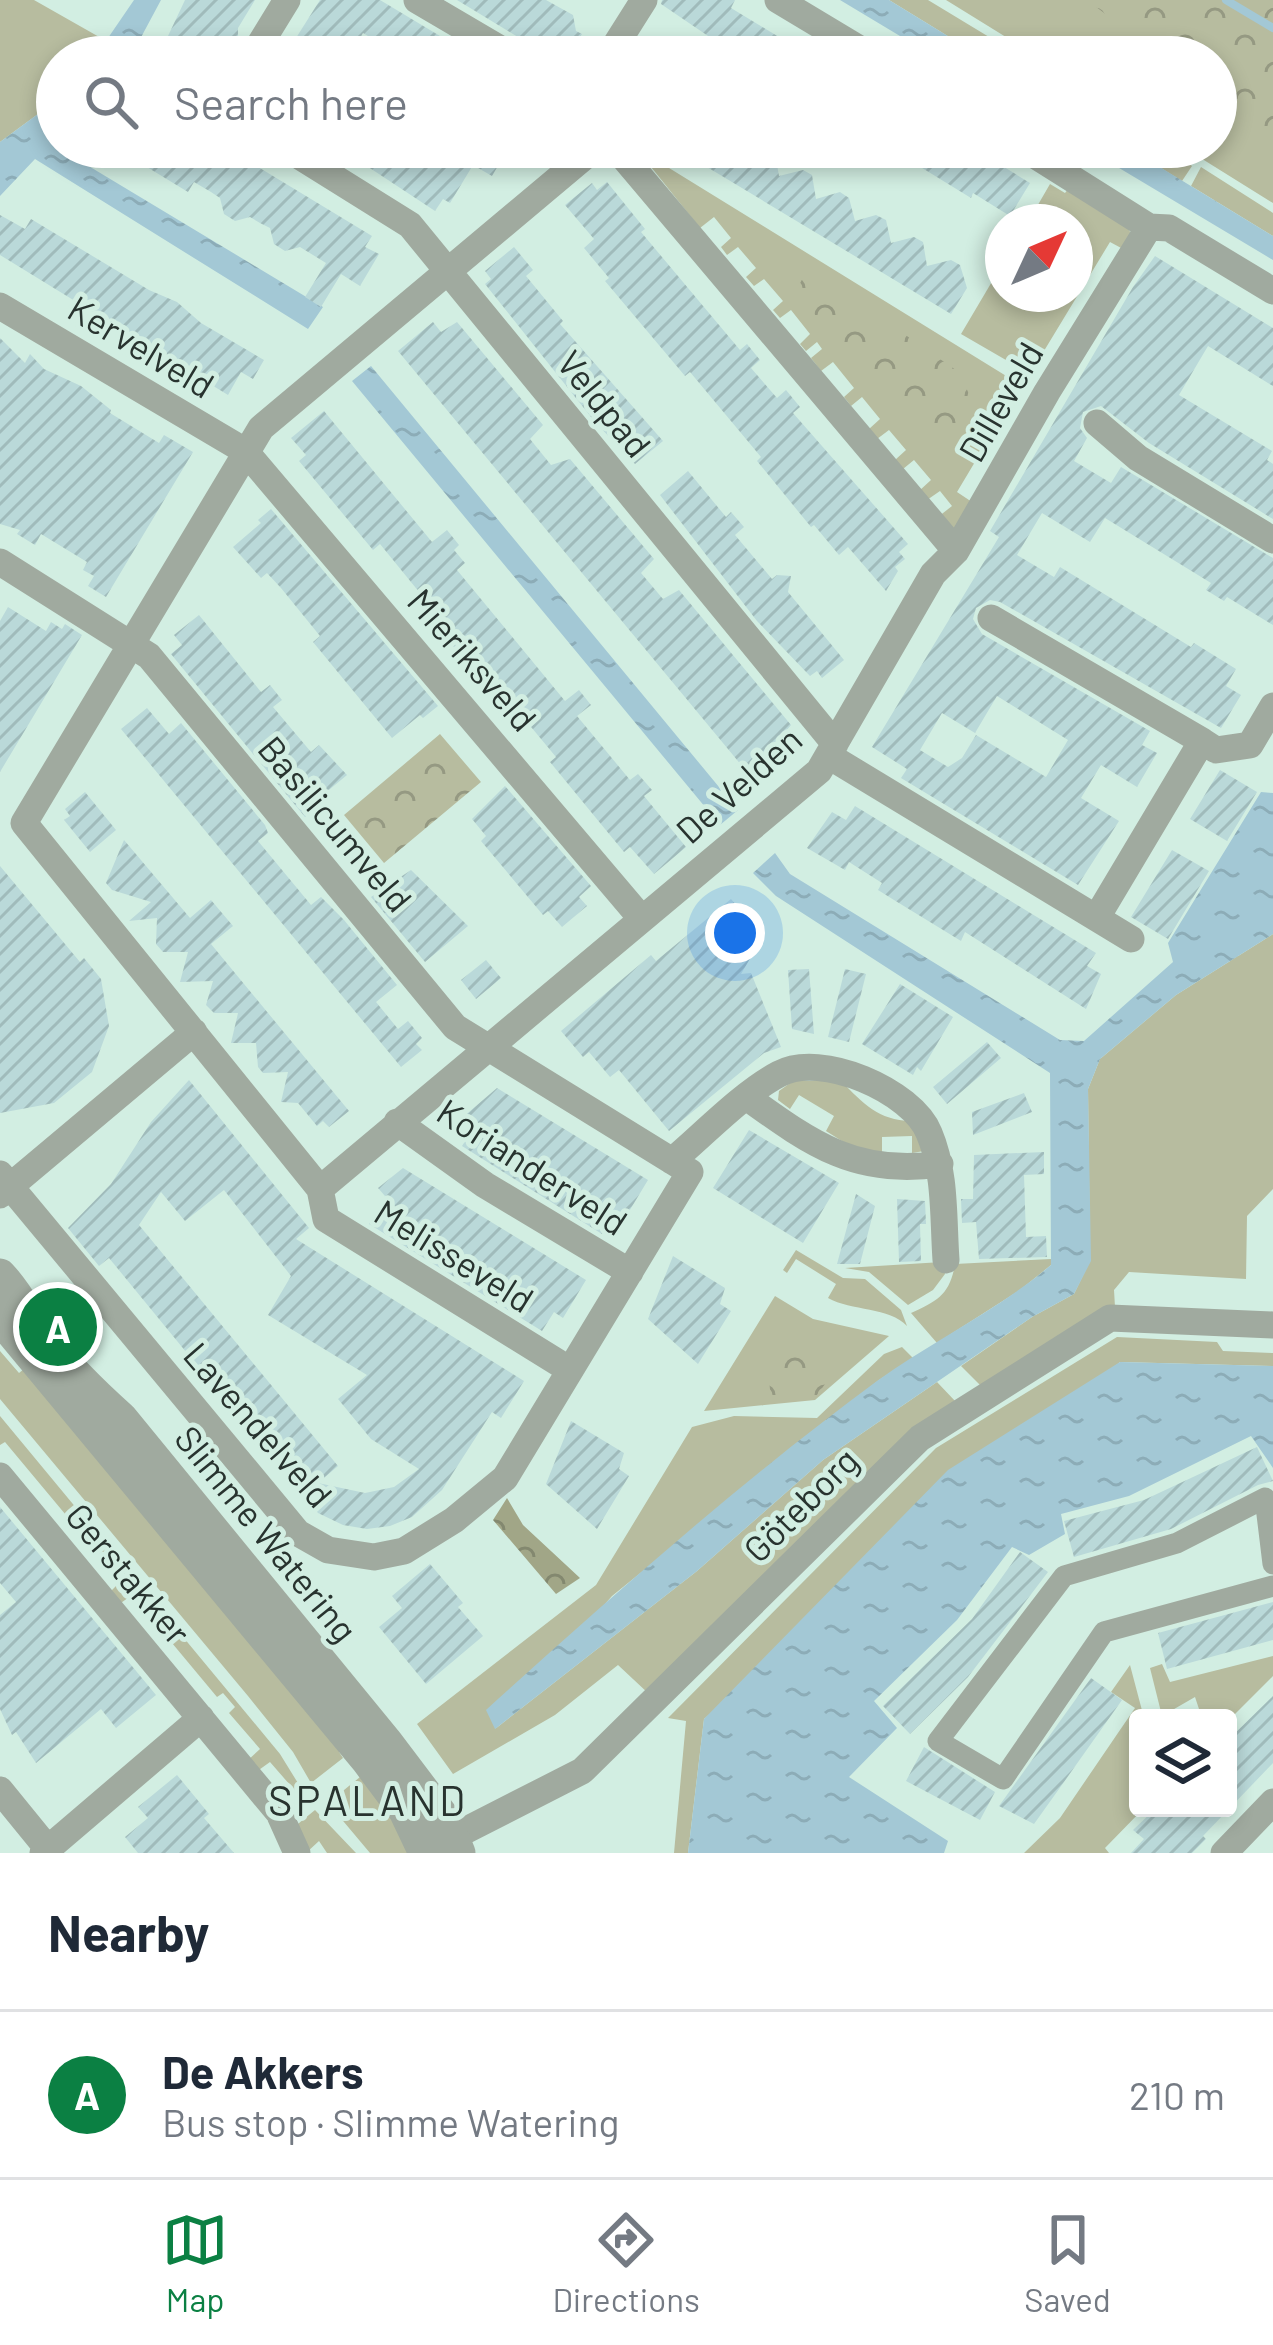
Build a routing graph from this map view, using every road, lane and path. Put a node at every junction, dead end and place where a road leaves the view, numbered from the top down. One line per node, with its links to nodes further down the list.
1 (287, 0): 5 (street)
2 (417, 0): 6 (street)
3 (644, 0): 7 (street)
4 (778, 0): 8 (street)
5 (265, 36)
6 (478, 36)
7 (621, 36)
8 (838, 36)
9 (319, 168): 14 (street, Veldpad)
10 (570, 168): 14 (street)
11 (633, 168): 20 (street)
12 (1055, 168): 13 (street)
13 (1149, 227): 15 (street); 20 (street, Dilleveld)
14 (447, 269): 18 (street); 26 (street, Veldpad)
15 (1273, 291)
16 (0, 306): 18 (street, Kervelveld)
17 (1097, 423): 19 (street)
18 (245, 451): 23 (street); 28 (street, Mieriksveld)
19 (1273, 540)
20 (956, 551): 26 (street, De Velden)
21 (0, 562): 23 (street, Basilicumveld)
22 (991, 618): 25 (street)
23 (131, 642): 30 (street); 31 (street, Basilicumveld)
24 (1273, 706): 25 (street)
25 (1202, 741): 27 (street)
26 (832, 750): 27 (street, Veldpad); 28 (street, De Velden)
27 (1097, 916): 29 (street, Veldpad)
28 (641, 918): 31 (street, De Velden)
29 (1131, 939)
30 (194, 1032): 36 (street); 37 (street)
31 (487, 1047): 33 (street, De Velden); 35 (street, Basilicumveld)
32 (748, 1098): 34 (street); 34 (street, Lavendelveld); 35 (street, Lavendelveld)
33 (397, 1122): 37 (street, De Velden); 39 (street, Korianderveld)
34 (940, 1163): 38 (street)
35 (681, 1166): 39 (street, Lavendelveld)
36 (4, 1185): 43 (street, Lavendelveld)
37 (320, 1189): 43 (street, Melisseveld)
38 (946, 1260)
39 (629, 1272): 43 (street, Lavendelveld)
40 (0, 1275): 51 (street, Slimme Watering)
41 (0, 1318): 51 (street, Slimme Watering)
42 (1273, 1325): 51 (street, Göteborg)
43 (570, 1370)
44 (0, 1476): 47 (street, Gerstakker)
45 (1273, 1564): 46 (street)
46 (1273, 1586)
47 (201, 1718): 50 (street, Gerstakker); 52 (street)
48 (0, 1790): 52 (street)
49 (1273, 1802): 53 (street)
50 (291, 1840)
51 (440, 1849)
52 (45, 1851)
53 (1224, 1853)

